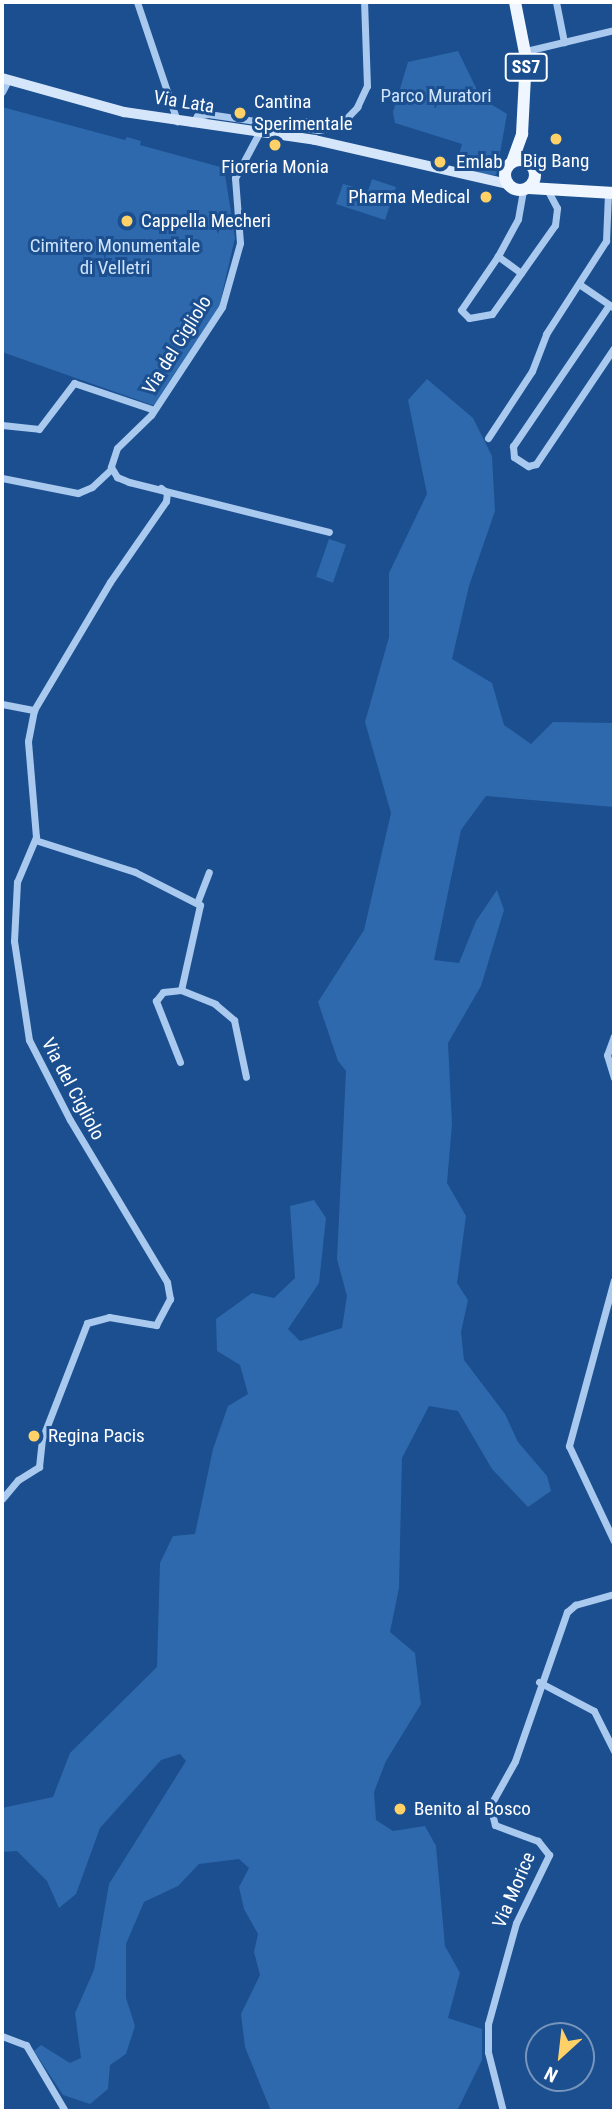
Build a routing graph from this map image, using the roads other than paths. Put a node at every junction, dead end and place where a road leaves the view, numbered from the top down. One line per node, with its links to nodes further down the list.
1 (137, 2): 10 (street)
2 (364, 2): 11 (street)
3 (515, 2): 7 (main road, SS7)
4 (556, 2): 6 (street)
5 (614, 30): 6 (street)
6 (564, 42): 7 (street)
7 (526, 51): 13 (main road, SS7)
8 (5, 79): 9 (street); 10 (main road, Via Lata)
9 (2, 92)
10 (177, 121): 11 (main road, Via Lata)
11 (191, 123): 12 (main road, Via Lata)
12 (259, 133): 15 (main road, Via Lata); 25 (street, Via del Cigliolo)
13 (522, 134): 14 (main road, SS7); 15 (main road, SS7)
14 (531, 166): 15 (main road); 16 (main road); 18 (main road)
15 (508, 173): 16 (main road)
16 (526, 189): 17 (main road); 20 (street)
17 (547, 189): 18 (main road); 21 (street)
18 (567, 190): 19 (main road)
19 (611, 193): 22 (street)
20 (498, 256): 21 (street); 21 (street)
21 (521, 273)
22 (579, 284): 23 (street); 27 (street)
23 (612, 306): 24 (street)
24 (614, 348)
25 (155, 410): 26 (street); 28 (street, Via del Cigliolo)
26 (2, 425)
27 (488, 438)
28 (111, 469): 29 (street); 30 (street)
29 (2, 478)
30 (161, 488): 31 (street); 33 (street, Via del Cigliolo)
31 (329, 532)
32 (2, 704): 33 (street)
33 (34, 710): 34 (street, Via del Cigliolo)
34 (35, 840): 36 (street); 43 (street, Via del Cigliolo)
35 (209, 872): 36 (street)
36 (197, 903): 37 (street)
37 (181, 990): 39 (street); 40 (street)
38 (614, 1036): 41 (street)
39 (180, 1062)
40 (246, 1077)
41 (614, 1078)
42 (614, 1280): 44 (street)
43 (2, 1499)
44 (614, 1541)
45 (614, 1594): 46 (street, Via Morice)
46 (539, 1682): 47 (street); 50 (street, Via Morice)
47 (614, 1751)
48 (2, 2036): 49 (street)
49 (65, 2111)
50 (503, 2111)

